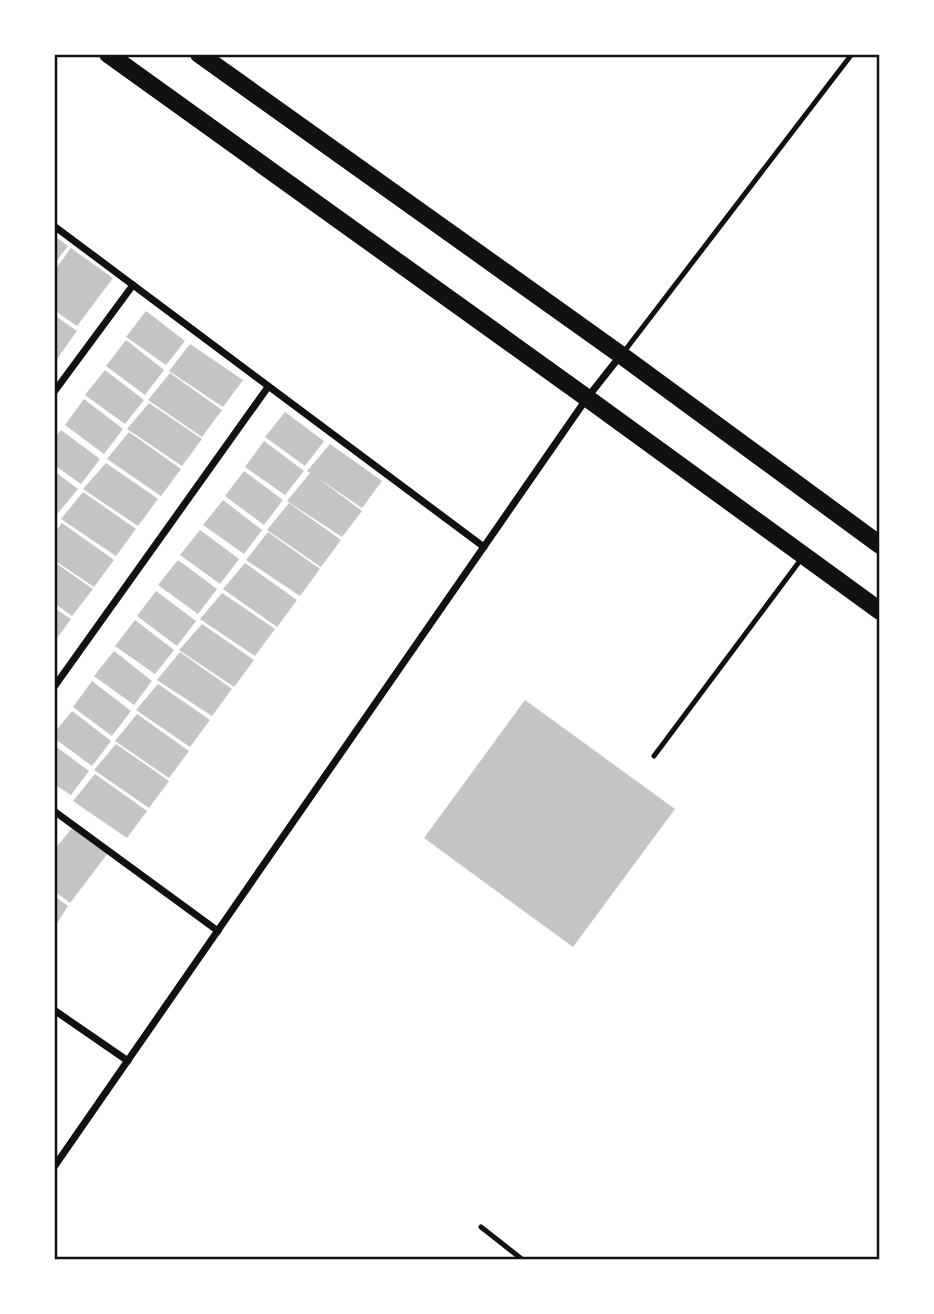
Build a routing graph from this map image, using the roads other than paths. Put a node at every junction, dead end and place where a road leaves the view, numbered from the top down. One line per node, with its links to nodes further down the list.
1 (108, 54): 9 (main road)
2 (200, 54): 6 (main road)
3 (852, 54): 6 (lane)
4 (54, 226): 5 (street)
5 (133, 285): 7 (street); 8 (street)
6 (621, 355): 9 (street); 10 (main road)
7 (268, 387): 11 (street); 14 (street)
8 (54, 392)
9 (587, 398): 11 (street); 12 (main road)
10 (880, 545)
11 (484, 547): 17 (street)
12 (804, 556): 13 (main road); 15 (lane)
13 (880, 611)
14 (54, 687)
15 (653, 756)
16 (54, 811): 17 (street)
17 (219, 931): 19 (street)
18 (54, 1010): 19 (street)
19 (128, 1060): 20 (street)
20 (54, 1167)
21 (481, 1227): 22 (lane)
22 (523, 1260)

